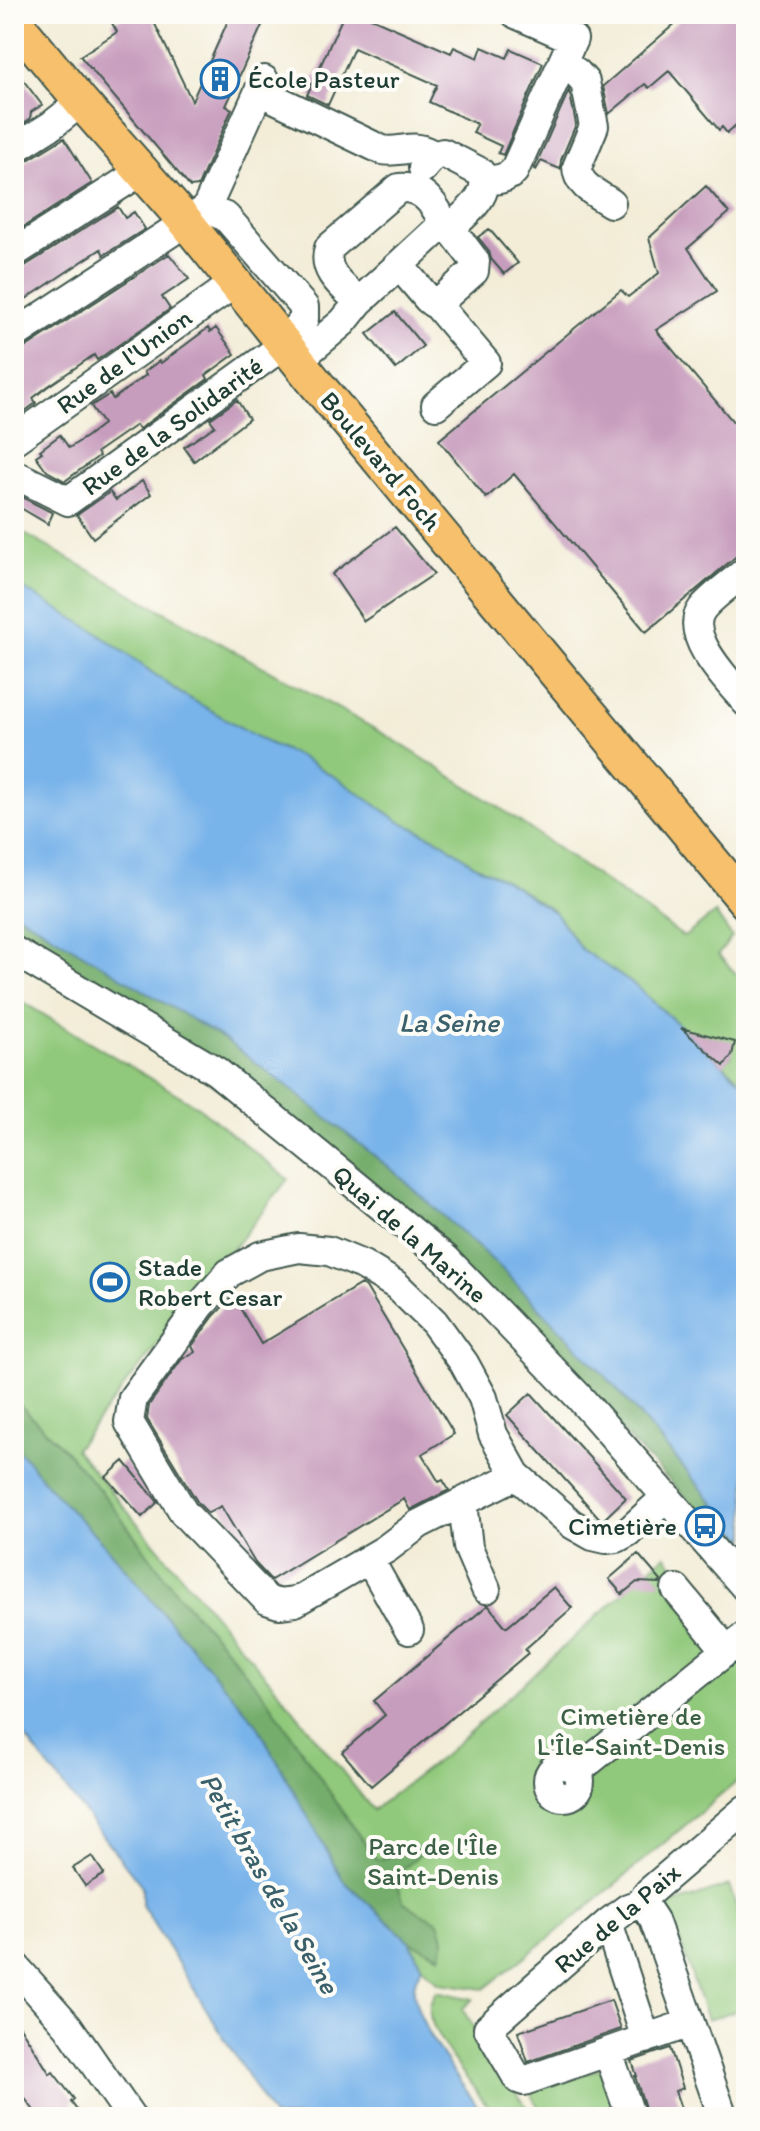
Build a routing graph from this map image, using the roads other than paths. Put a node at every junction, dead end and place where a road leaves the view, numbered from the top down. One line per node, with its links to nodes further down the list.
1 (516, 14): 3 (street)
2 (14, 21): 4 (main road, Boulevard Foch)
3 (563, 63): 8 (street); 10 (street)
4 (81, 102): 5 (street); 7 (main road, Boulevard Foch)
5 (14, 149)
6 (433, 156): 8 (street); 9 (street); 11 (street)
7 (142, 171): 11 (main road, Boulevard Foch); 13 (street)
8 (486, 181): 12 (street)
9 (407, 188): 12 (street); 16 (street)
10 (611, 203)
11 (196, 216): 15 (main road, Boulevard Foch); 18 (street); 19 (street)
12 (447, 227): 14 (street); 17 (street)
13 (14, 253)
14 (399, 265): 16 (street); 17 (street)
15 (235, 283): 19 (main road, Boulevard Foch); 21 (street, Rue de l'Union)
16 (359, 302): 19 (street)
17 (438, 303): 20 (street)
18 (14, 335)
19 (292, 352): 22 (street, Rue de la Solidarité); 25 (main road, Boulevard Foch)
20 (436, 405)
21 (14, 440)
22 (14, 474)
23 (746, 571): 24 (street)
24 (746, 702)
25 (746, 902)
26 (14, 951): 28 (street, Quai de la Marine)
27 (516, 1475): 28 (street); 29 (street); 30 (street)
28 (667, 1496): 31 (street, Quai de la Marine)
29 (463, 1502): 30 (street); 32 (street)
30 (369, 1559): 34 (street)
31 (746, 1588)
32 (486, 1589)
33 (676, 1589): 35 (street)
34 (409, 1630)
35 (736, 1643): 36 (street)
36 (577, 1771)
37 (745, 1825): 38 (street, Rue de la Paix)
38 (639, 1904): 39 (street, Rue de la Paix); 41 (street)
39 (608, 1923): 42 (street); 43 (street, Rue de la Paix)
40 (14, 1965): 44 (street)
41 (690, 2023): 42 (street); 46 (street)
42 (646, 2039): 43 (street)
43 (608, 2052): 45 (street)
44 (131, 2117)
45 (631, 2117)
46 (723, 2117)

